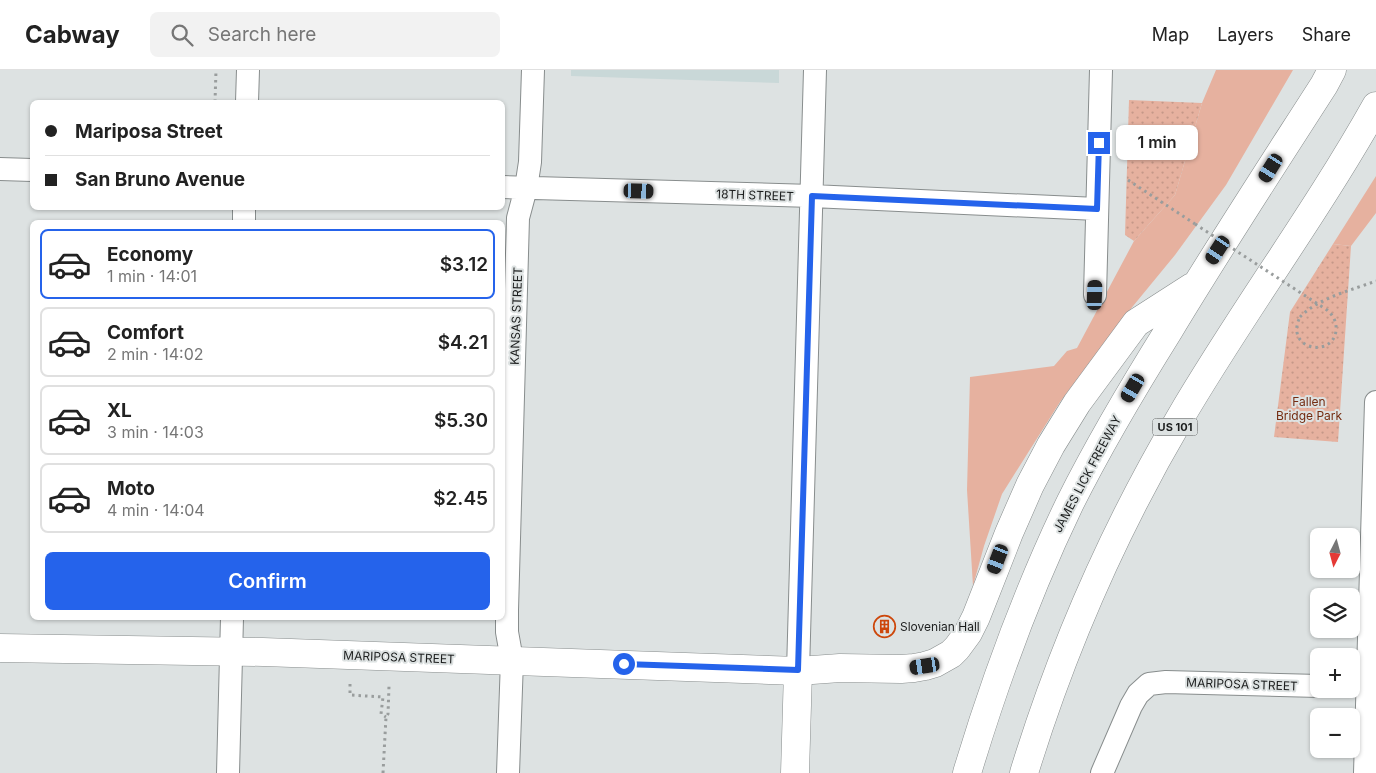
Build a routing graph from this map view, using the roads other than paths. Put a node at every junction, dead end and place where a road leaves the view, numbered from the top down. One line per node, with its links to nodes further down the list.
1 (248, 70): 6 (street)
2 (533, 70): 11 (street, KANSAS STREET)
3 (816, 70): 12 (street)
4 (1101, 70): 13 (street)
5 (1332, 70): 14 (main road, JAMES LICK FREEWAY)
6 (247, 100)
7 (1376, 106): 28 (main road, US 101)
8 (0, 169): 9 (street)
9 (30, 170)
10 (505, 187): 11 (street, 18TH STREET)
11 (526, 188): 12 (street, 18TH STREET); 20 (street, KANSAS STREET)
12 (812, 196): 13 (street, 18TH STREET); 21 (street)
13 (1097, 209): 15 (street)
14 (1197, 283): 21 (main road, MARIPOSA STREET); 27 (main road, JAMES LICK FREEWAY)
15 (1095, 295)
16 (1376, 402): 23 (street)
17 (232, 620): 19 (street)
18 (0, 648): 19 (main road, MARIPOSA STREET)
19 (232, 652): 20 (main road, MARIPOSA STREET); 24 (street)
20 (512, 660): 21 (main road, MARIPOSA STREET); 25 (street, KANSAS STREET)
21 (798, 670): 26 (main road)
22 (1310, 686): 29 (street, MARIPOSA STREET)
23 (1365, 688): 30 (street)
24 (228, 773)
25 (508, 773)
26 (795, 773)
27 (967, 773)
28 (1024, 773)
29 (1102, 773)
30 (1365, 773)

